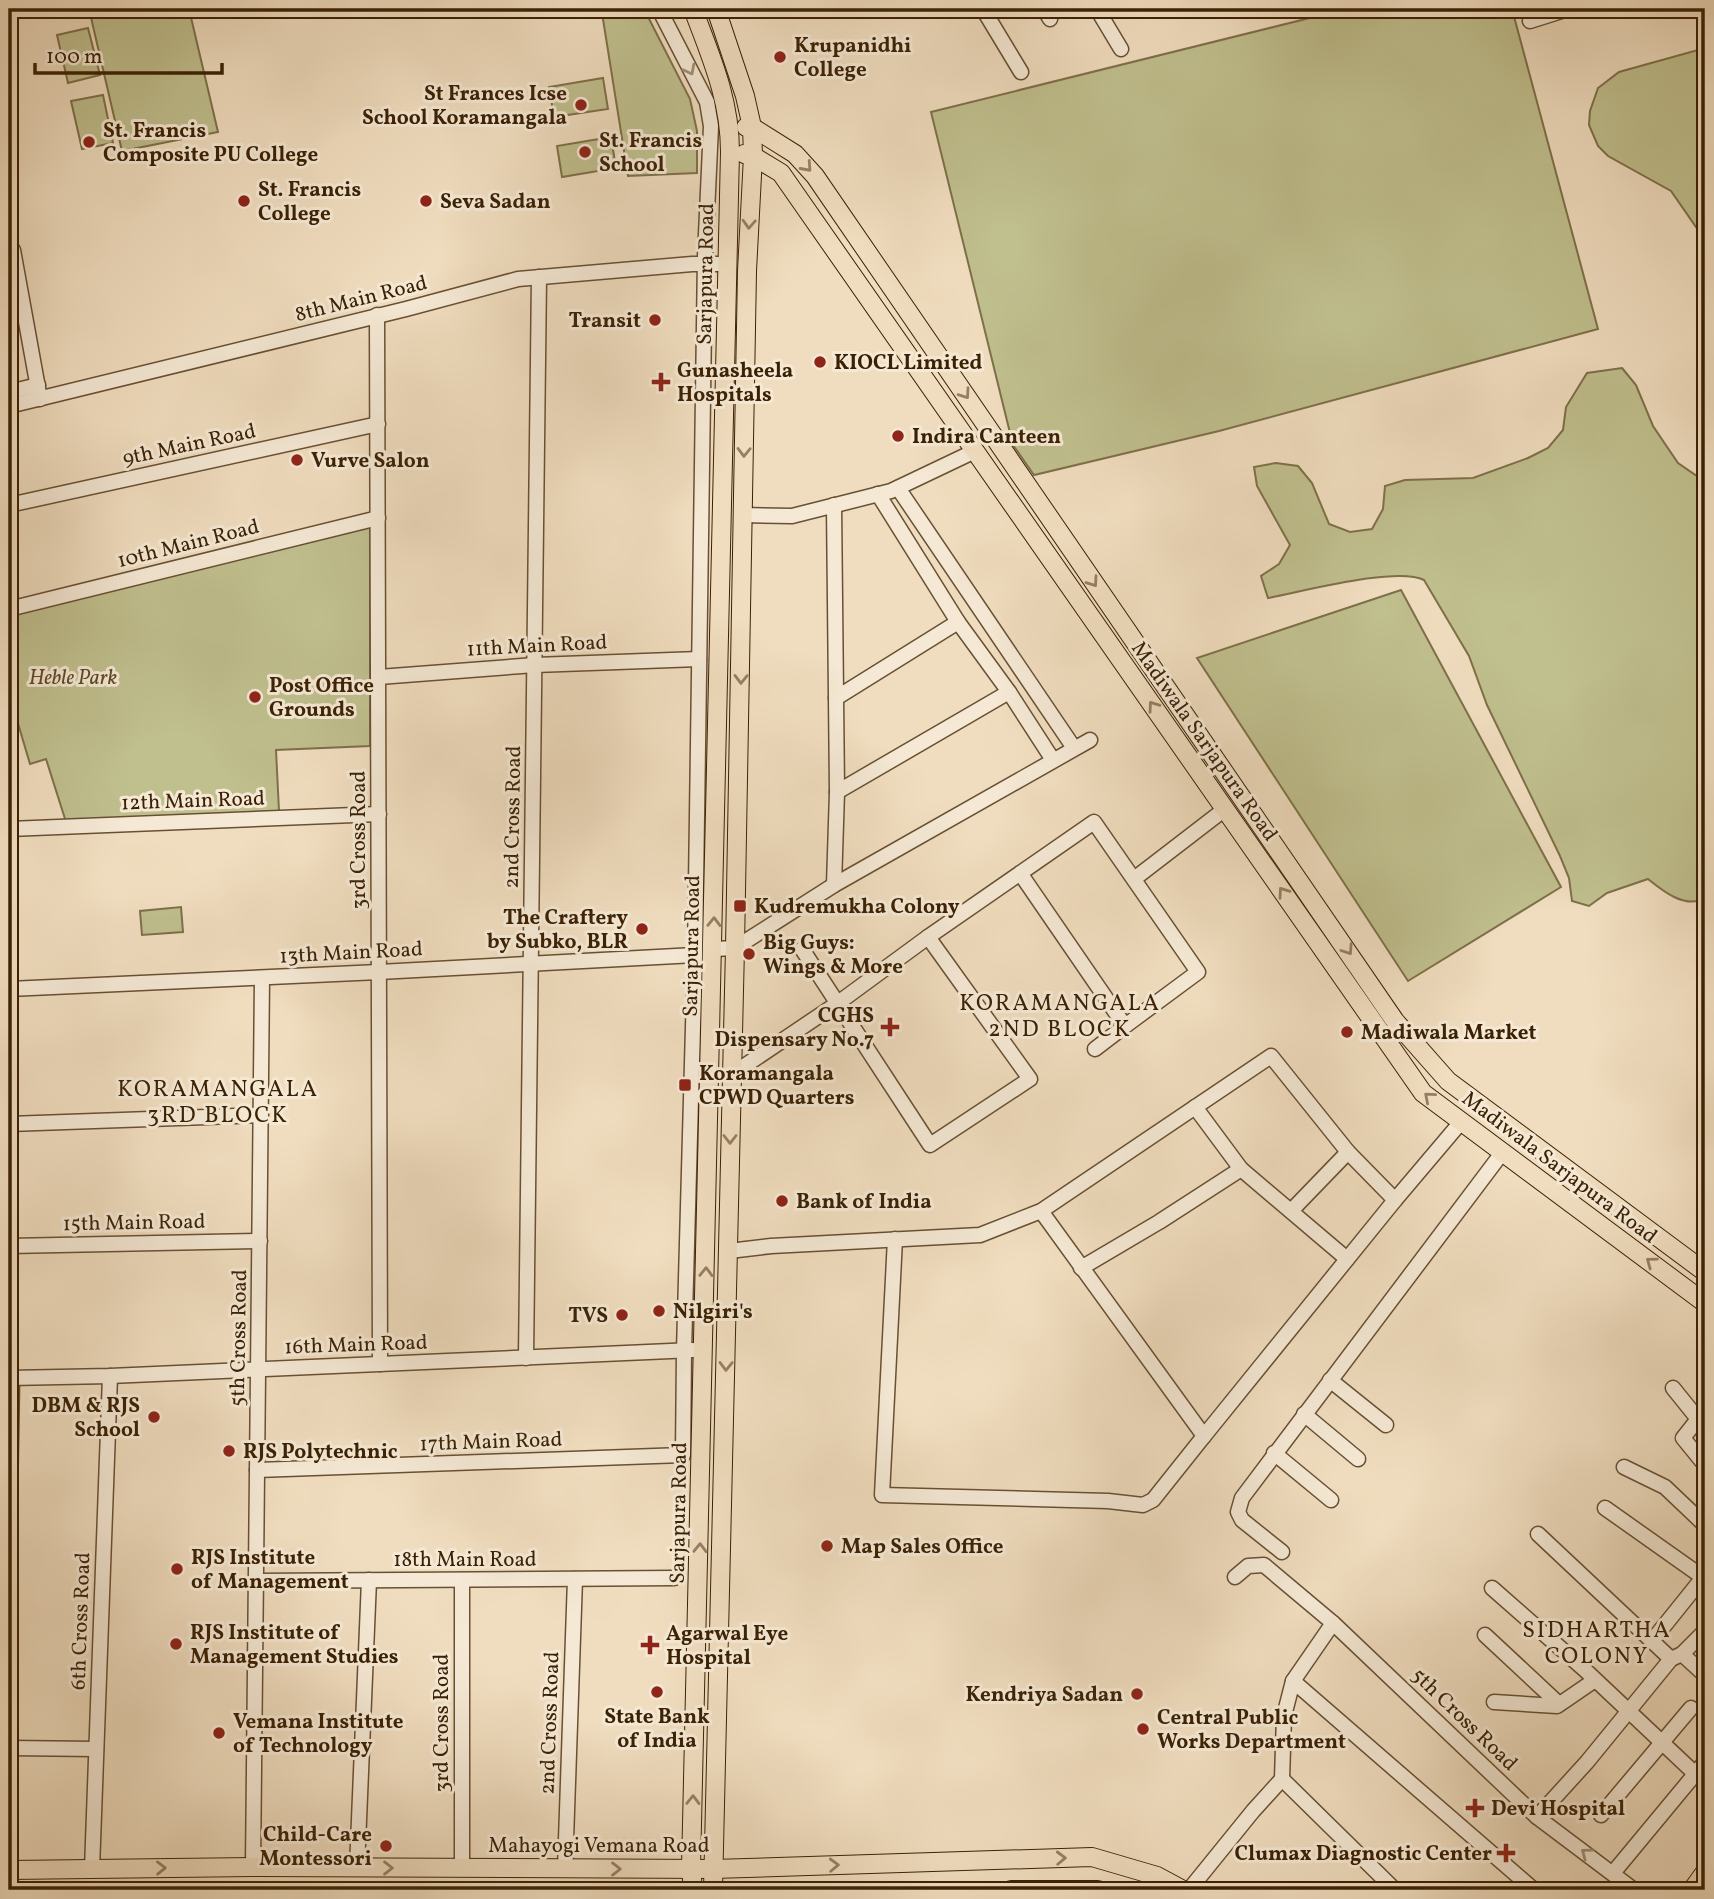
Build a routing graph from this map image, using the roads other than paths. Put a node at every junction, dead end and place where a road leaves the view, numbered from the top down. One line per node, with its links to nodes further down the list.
1 (659, 9): 15 (street, Sarjapura Road, one-way to 15)
2 (693, 9): 10 (main road, Sarjapura Road)
3 (716, 9): 11 (main road, Sarjapura Road)
4 (982, 9): 9 (street)
5 (1097, 9): 8 (street)
6 (1568, 9): 7 (street)
7 (1530, 21)
8 (1121, 48)
9 (1021, 72)
10 (730, 127): 11 (main road); 12 (main road, Sarjapura Road)
11 (752, 127): 13 (main road, Sarjapura Road); 49 (main road, Madiwala Sarjapura Road, one-way to 49)
12 (730, 152): 13 (main road, Madiwala Sarjapura Road); 16 (main road, Sarjapura Road)
13 (753, 156): 23 (main road, Madiwala Sarjapura Road); 28 (main road, Sarjapura Road, one-way to 28)
14 (13, 250): 20 (street)
15 (705, 264): 16 (street, 8th Main Road); 17 (street, 8th Main Road); 34 (street, Sarjapura Road)
16 (728, 264): 30 (main road, Sarjapura Road)
17 (539, 277): 18 (street, 8th Main Road); 35 (street, 2nd Cross Road)
18 (377, 315): 20 (street, 8th Main Road); 22 (street, 3rd Cross Road)
19 (9, 392): 20 (street)
20 (39, 392): 21 (street, 8th Main Road)
21 (9, 406)
22 (378, 424): 26 (street, 9th Main Road); 29 (street, 3rd Cross Road)
23 (975, 451): 24 (street); 43 (main road, Madiwala Sarjapura Road, one-way to 23)
24 (898, 488): 25 (street); 40 (street)
25 (878, 494): 27 (street); 33 (street)
26 (9, 505)
27 (834, 505): 28 (street); 38 (street)
28 (743, 515): 31 (main road, Sarjapura Road)
29 (378, 518): 32 (street, 10th Main Road); 36 (street, 3rd Cross Road)
30 (722, 543): 31 (main road); 52 (main road, Sarjapura Road, one-way to 30)
31 (744, 543): 53 (main road, Sarjapura Road, one-way to 53)
32 (9, 609)
33 (958, 622): 37 (street); 38 (street)
34 (699, 659): 35 (street, 11th Main Road); 55 (street, Sarjapura Road)
35 (535, 665): 36 (street, 11th Main Road); 56 (street, 2nd Cross Road)
36 (379, 677): 44 (street, 3rd Cross Road)
37 (1009, 692): 41 (street); 42 (street)
38 (836, 698): 42 (street)
39 (1090, 740): 40 (street)
40 (1074, 748): 41 (street)
41 (1053, 760): 48 (street)
42 (837, 792): 48 (street)
43 (1225, 809): 47 (street); 50 (main road, Madiwala Sarjapura Road, one-way to 43)
44 (379, 814): 45 (street, 12th Main Road); 57 (street, 3rd Cross Road)
45 (9, 829)
46 (1020, 873): 47 (street); 51 (street); 61 (street)
47 (1134, 879): 61 (street)
48 (834, 885): 53 (street)
49 (1315, 901): 50 (main road); 80 (main road, Madiwala Sarjapura Road, one-way to 80)
50 (1300, 916): 66 (main road, Madiwala Sarjapura Road, one-way to 50)
51 (928, 937): 60 (street); 60 (street)
52 (714, 948): 53 (street); 82 (main road, Sarjapura Road, one-way to 52)
53 (735, 948): 63 (main road, Sarjapura Road)
54 (802, 949): 60 (street)
55 (695, 954): 56 (street, 13th Main Road); 83 (street, Sarjapura Road)
56 (531, 964): 57 (street, 13th Main Road); 84 (street, 2nd Cross Road)
57 (379, 972): 58 (street, 13th Main Road); 85 (street, 3rd Cross Road)
58 (262, 978): 59 (street, 13th Main Road); 65 (street, 5th Cross Road)
59 (9, 989)
60 (838, 1003): 63 (street)
61 (1125, 1026): 62 (street)
62 (1095, 1049)
63 (731, 1075): 77 (main road, Sarjapura Road, one-way to 77)
64 (1195, 1107): 68 (street); 70 (street); 73 (street)
65 (261, 1115): 67 (street); 75 (street, 5th Cross Road)
66 (1461, 1122): 69 (main road, Madiwala Sarjapura Road); 71 (street)
67 (9, 1124)
68 (1348, 1152): 71 (street); 72 (street)
69 (1502, 1153): 81 (main road, Madiwala Sarjapura Road, one-way to 69); 89 (street)
70 (1241, 1169): 72 (street); 79 (street)
71 (1395, 1200): 78 (street)
72 (1291, 1211): 78 (street)
73 (1041, 1212): 74 (street); 79 (street)
74 (895, 1239): 77 (street); 93 (street)
75 (260, 1241): 76 (street, 15th Main Road); 86 (street, 5th Cross Road)
76 (9, 1246)
77 (729, 1251): 140 (main road, Sarjapura Road, one-way to 140)
78 (1347, 1259): 93 (street)
79 (1081, 1268): 93 (street)
80 (1705, 1272)
81 (1705, 1303)
82 (705, 1349): 83 (street, 16th Main Road); 108 (main road, Sarjapura Road, one-way to 82)
83 (684, 1351): 84 (street, 16th Main Road); 95 (street, Sarjapura Road)
84 (526, 1358): 85 (street, 16th Main Road)
85 (380, 1364): 86 (street, 16th Main Road)
86 (258, 1369): 87 (street, 16th Main Road); 99 (street, 5th Cross Road)
87 (110, 1376): 88 (street, 16th Main Road); 128 (street, 6th Cross Road)
88 (10, 1378): 105 (street)
89 (1330, 1380): 91 (street); 92 (street)
90 (1673, 1388): 97 (street)
91 (1304, 1414): 94 (street); 96 (street)
92 (1386, 1425)
93 (1204, 1436)
94 (1274, 1453): 100 (street); 104 (street)
95 (683, 1455): 99 (street, 17th Main Road)
96 (1357, 1459)
97 (1705, 1465)
98 (1624, 1467): 102 (street)
99 (257, 1470): 112 (street, 5th Cross Road)
100 (1331, 1500)
101 (1605, 1508): 106 (street)
102 (1705, 1525)
103 (1538, 1534): 117 (street)
104 (1282, 1552)
105 (9, 1556)
106 (1705, 1576): 117 (street)
107 (1235, 1577): 114 (street, 5th Cross Road)
108 (699, 1578): 109 (street, 18th Main Road); 137 (main road, Sarjapura Road, one-way to 108)
109 (575, 1579): 111 (street, 18th Main Road); 139 (street, 2nd Cross Road)
110 (369, 1580): 111 (street, 18th Main Road); 112 (street, 18th Main Road); 136 (street)
111 (462, 1580): 135 (street, 3rd Cross Road)
112 (256, 1581): 134 (street, 5th Cross Road)
113 (1492, 1588): 120 (street)
114 (1334, 1623): 121 (street); 133 (street, 5th Cross Road)
115 (1705, 1631): 118 (street)
116 (1485, 1635): 123 (street)
117 (1652, 1641): 118 (street)
118 (1677, 1656): 119 (street); 125 (street)
119 (1705, 1675)
120 (1595, 1680): 123 (street); 125 (street)
121 (1293, 1681): 130 (street); 152 (street)
122 (1494, 1702): 123 (street)
123 (1559, 1704)
124 (1691, 1708): 126 (street)
125 (1627, 1711): 126 (street); 133 (street)
126 (1662, 1744): 131 (street); 132 (street)
127 (9, 1748): 128 (street)
128 (96, 1749): 138 (street, 6th Cross Road)
129 (1705, 1762): 131 (street)
130 (1282, 1779): 150 (street); 151 (street)
131 (1700, 1779): 143 (street)
132 (1601, 1815)
133 (1537, 1816): 143 (street, 5th Cross Road, one-way to 133)
134 (253, 1867): 136 (main road, Mahayogi Vemana Road); 138 (main road, Mahayogi Vemana Road, one-way to 134)
135 (462, 1867): 136 (main road, Mahayogi Vemana Road, one-way to 135); 139 (main road, Mahayogi Vemana Road)
136 (357, 1868)
137 (691, 1868): 139 (main road, Mahayogi Vemana Road, one-way to 137); 140 (main road, Mahayogi Vemana Road); 145 (main road, Sarjapura Road)
138 (92, 1869): 141 (main road, Mahayogi Vemana Road)
139 (565, 1869)
140 (713, 1869): 144 (main road, Mahayogi Vemana Road, one-way to 144); 146 (main road, Sarjapura Road)
141 (9, 1870)
142 (1705, 1872): 154 (main road)
143 (1613, 1873): 153 (street, 5th Cross Road)
144 (1148, 1882): 149 (main road, Mahayogi Vemana Road)
145 (693, 1890)
146 (713, 1890)
147 (1011, 1890): 148 (main road)
148 (1098, 1890)
149 (1183, 1890)
150 (1189, 1890)
151 (1395, 1890)
152 (1534, 1890)
153 (1633, 1890)
154 (1692, 1890)

